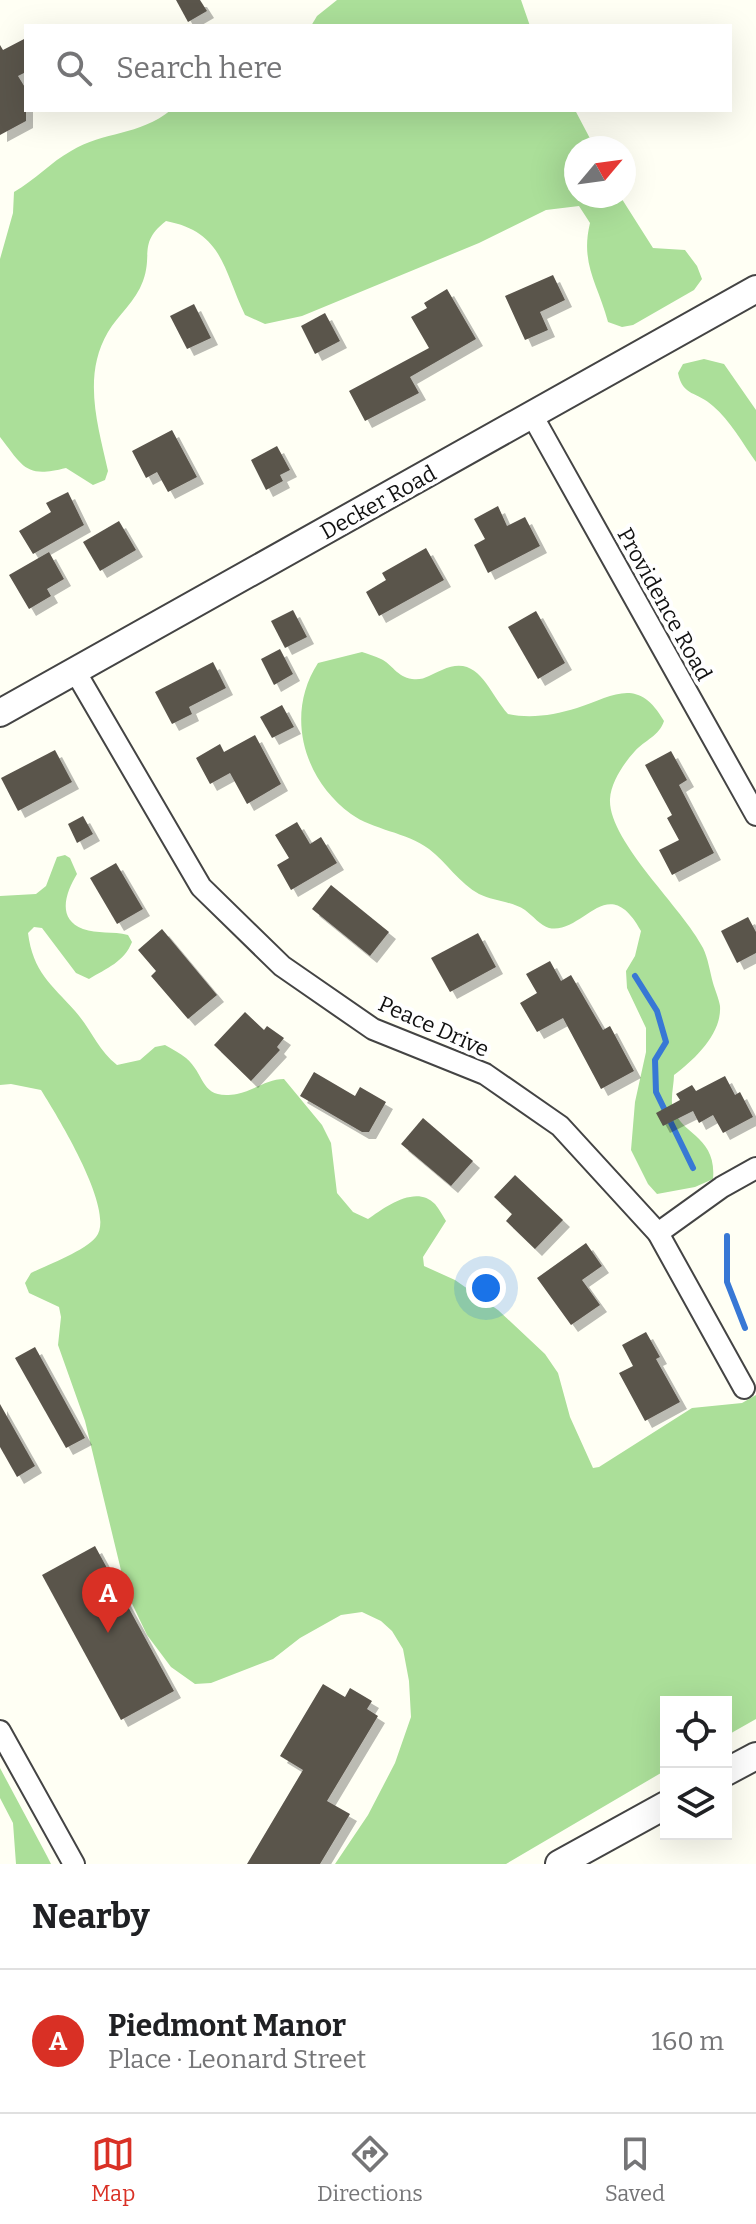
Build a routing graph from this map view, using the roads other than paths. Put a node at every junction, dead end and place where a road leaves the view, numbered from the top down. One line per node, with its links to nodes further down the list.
1 (756, 289): 2 (street, Decker Road)
2 (532, 415): 3 (street, Decker Road); 5 (street, Providence Road)
3 (75, 671): 4 (street, Decker Road); 7 (street, Peace Drive)
4 (0, 713)
5 (756, 815)
6 (756, 1168): 7 (street)
7 (658, 1233): 8 (street, Peace Drive)
8 (744, 1388)
9 (0, 1731): 13 (street)
10 (756, 1756): 11 (street)
11 (732, 1769)
12 (660, 1808): 14 (street)
13 (74, 1864)
14 (559, 1864)

